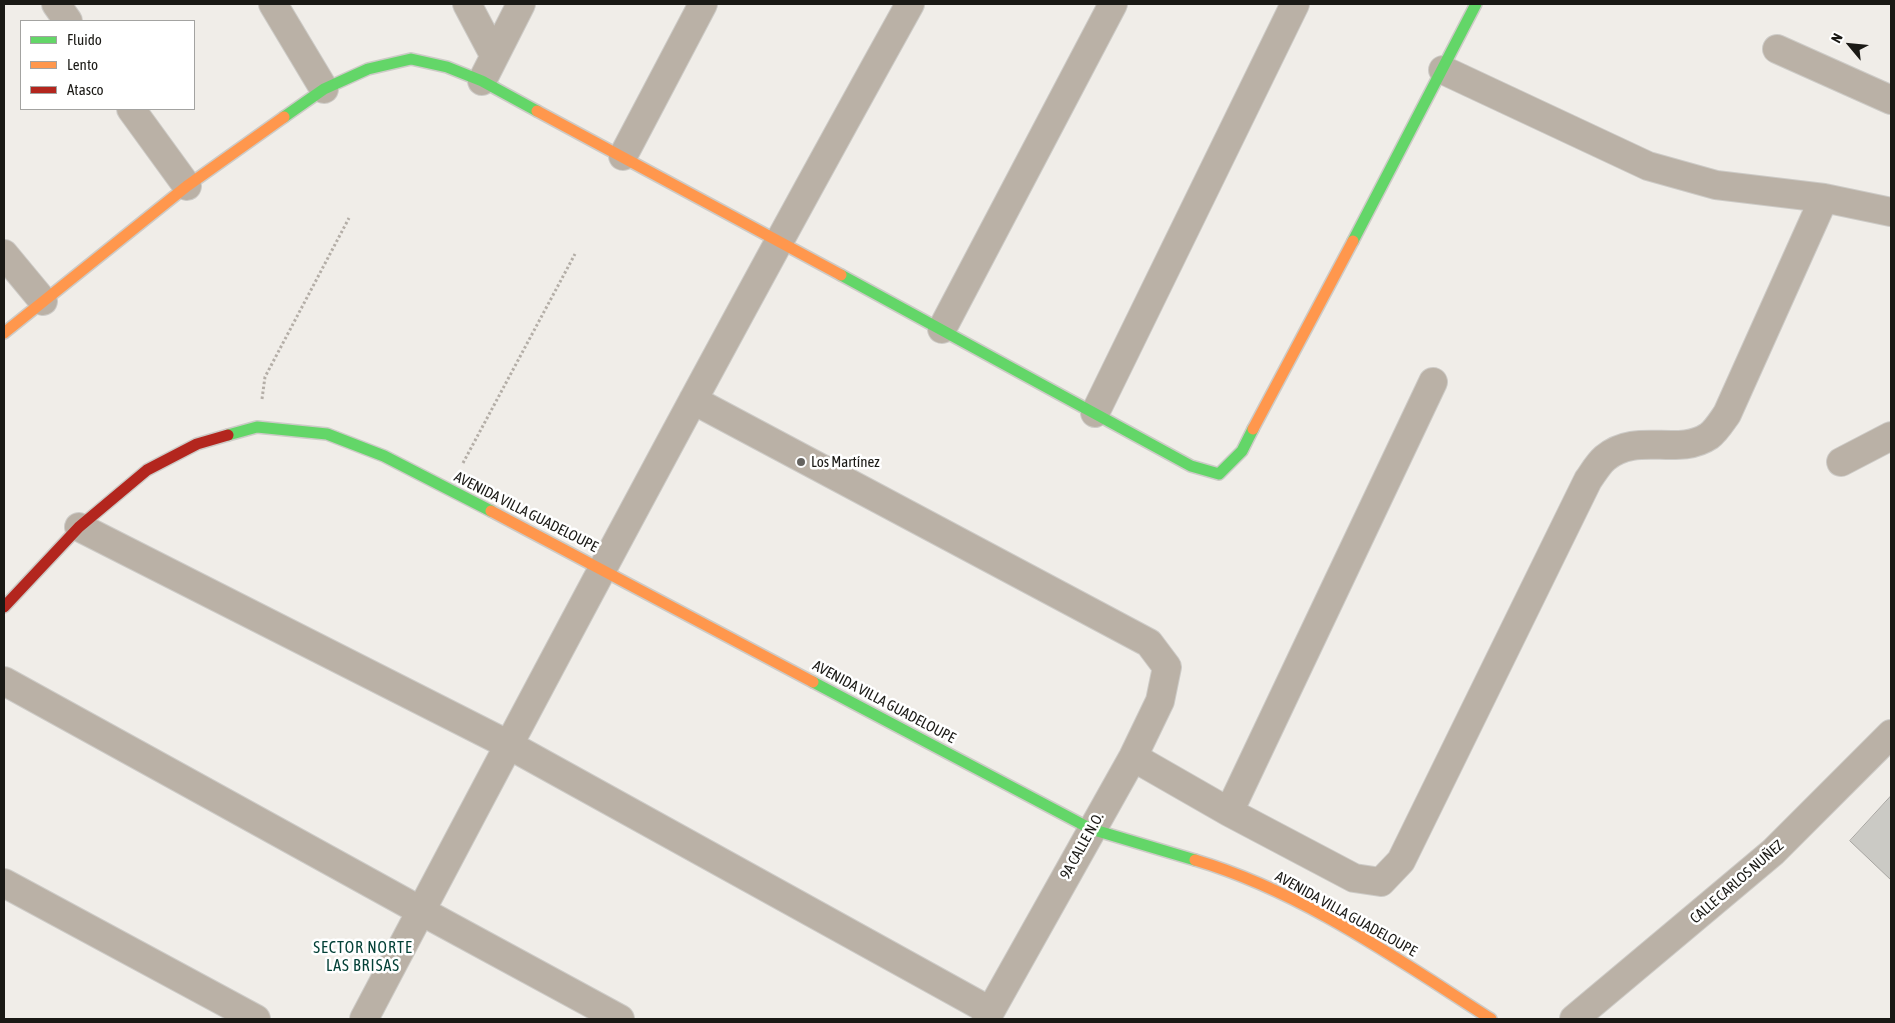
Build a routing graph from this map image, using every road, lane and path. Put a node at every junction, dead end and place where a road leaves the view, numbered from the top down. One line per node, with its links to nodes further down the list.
1 (56, 4): 10 (street)
2 (273, 4): 15 (street)
3 (467, 4): 12 (street)
4 (521, 4): 12 (street)
5 (703, 4): 18 (street)
6 (910, 4): 23 (street)
7 (1113, 4): 27 (street)
8 (1296, 4): 31 (street)
9 (1476, 4): 13 (street)
10 (67, 20)
11 (1777, 48): 16 (street)
12 (494, 55): 14 (street)
13 (1443, 70): 20 (street); 31 (street)
14 (482, 81): 15 (street); 18 (street)
15 (324, 89): 19 (street)
16 (1891, 100)
17 (133, 110): 19 (street)
18 (623, 156): 23 (street)
19 (187, 186): 26 (street)
20 (1824, 198): 21 (street); 43 (street)
21 (1891, 212)
22 (349, 218): 32 (path)
23 (778, 241): 27 (street); 30 (street)
24 (4, 254): 26 (street)
25 (575, 254): 35 (path)
26 (43, 301): 28 (street)
27 (942, 329): 31 (street)
28 (4, 333)
29 (1433, 382): 43 (street)
30 (693, 400): 37 (street); 42 (street, 9A CALLE N.O.)
31 (1095, 413)
32 (257, 427): 35 (street, AVENIDA VILLA GUADELOUPE); 36 (street)
33 (1891, 436): 34 (street)
34 (1841, 462)
35 (449, 489): 37 (street, AVENIDA VILLA GUADELOUPE)
36 (79, 527): 38 (street); 41 (street)
37 (601, 568): 41 (street); 44 (street, AVENIDA VILLA GUADELOUPE)
38 (4, 607)
39 (4, 682): 46 (street)
40 (1891, 734): 52 (street, CALLE CARLOS NUÑEZ)
41 (509, 745): 46 (street); 47 (street)
42 (1133, 757): 43 (street); 44 (street, 9A CALLE N.O.)
43 (1230, 812)
44 (1091, 830): 47 (street, 9A CALLE N.O.); 51 (street, AVENIDA VILLA GUADELOUPE)
45 (4, 883): 48 (street)
46 (421, 911): 49 (street); 50 (street)
47 (988, 1015)
48 (256, 1019)
49 (364, 1019)
50 (620, 1019)
51 (1491, 1019)
52 (1574, 1019)

